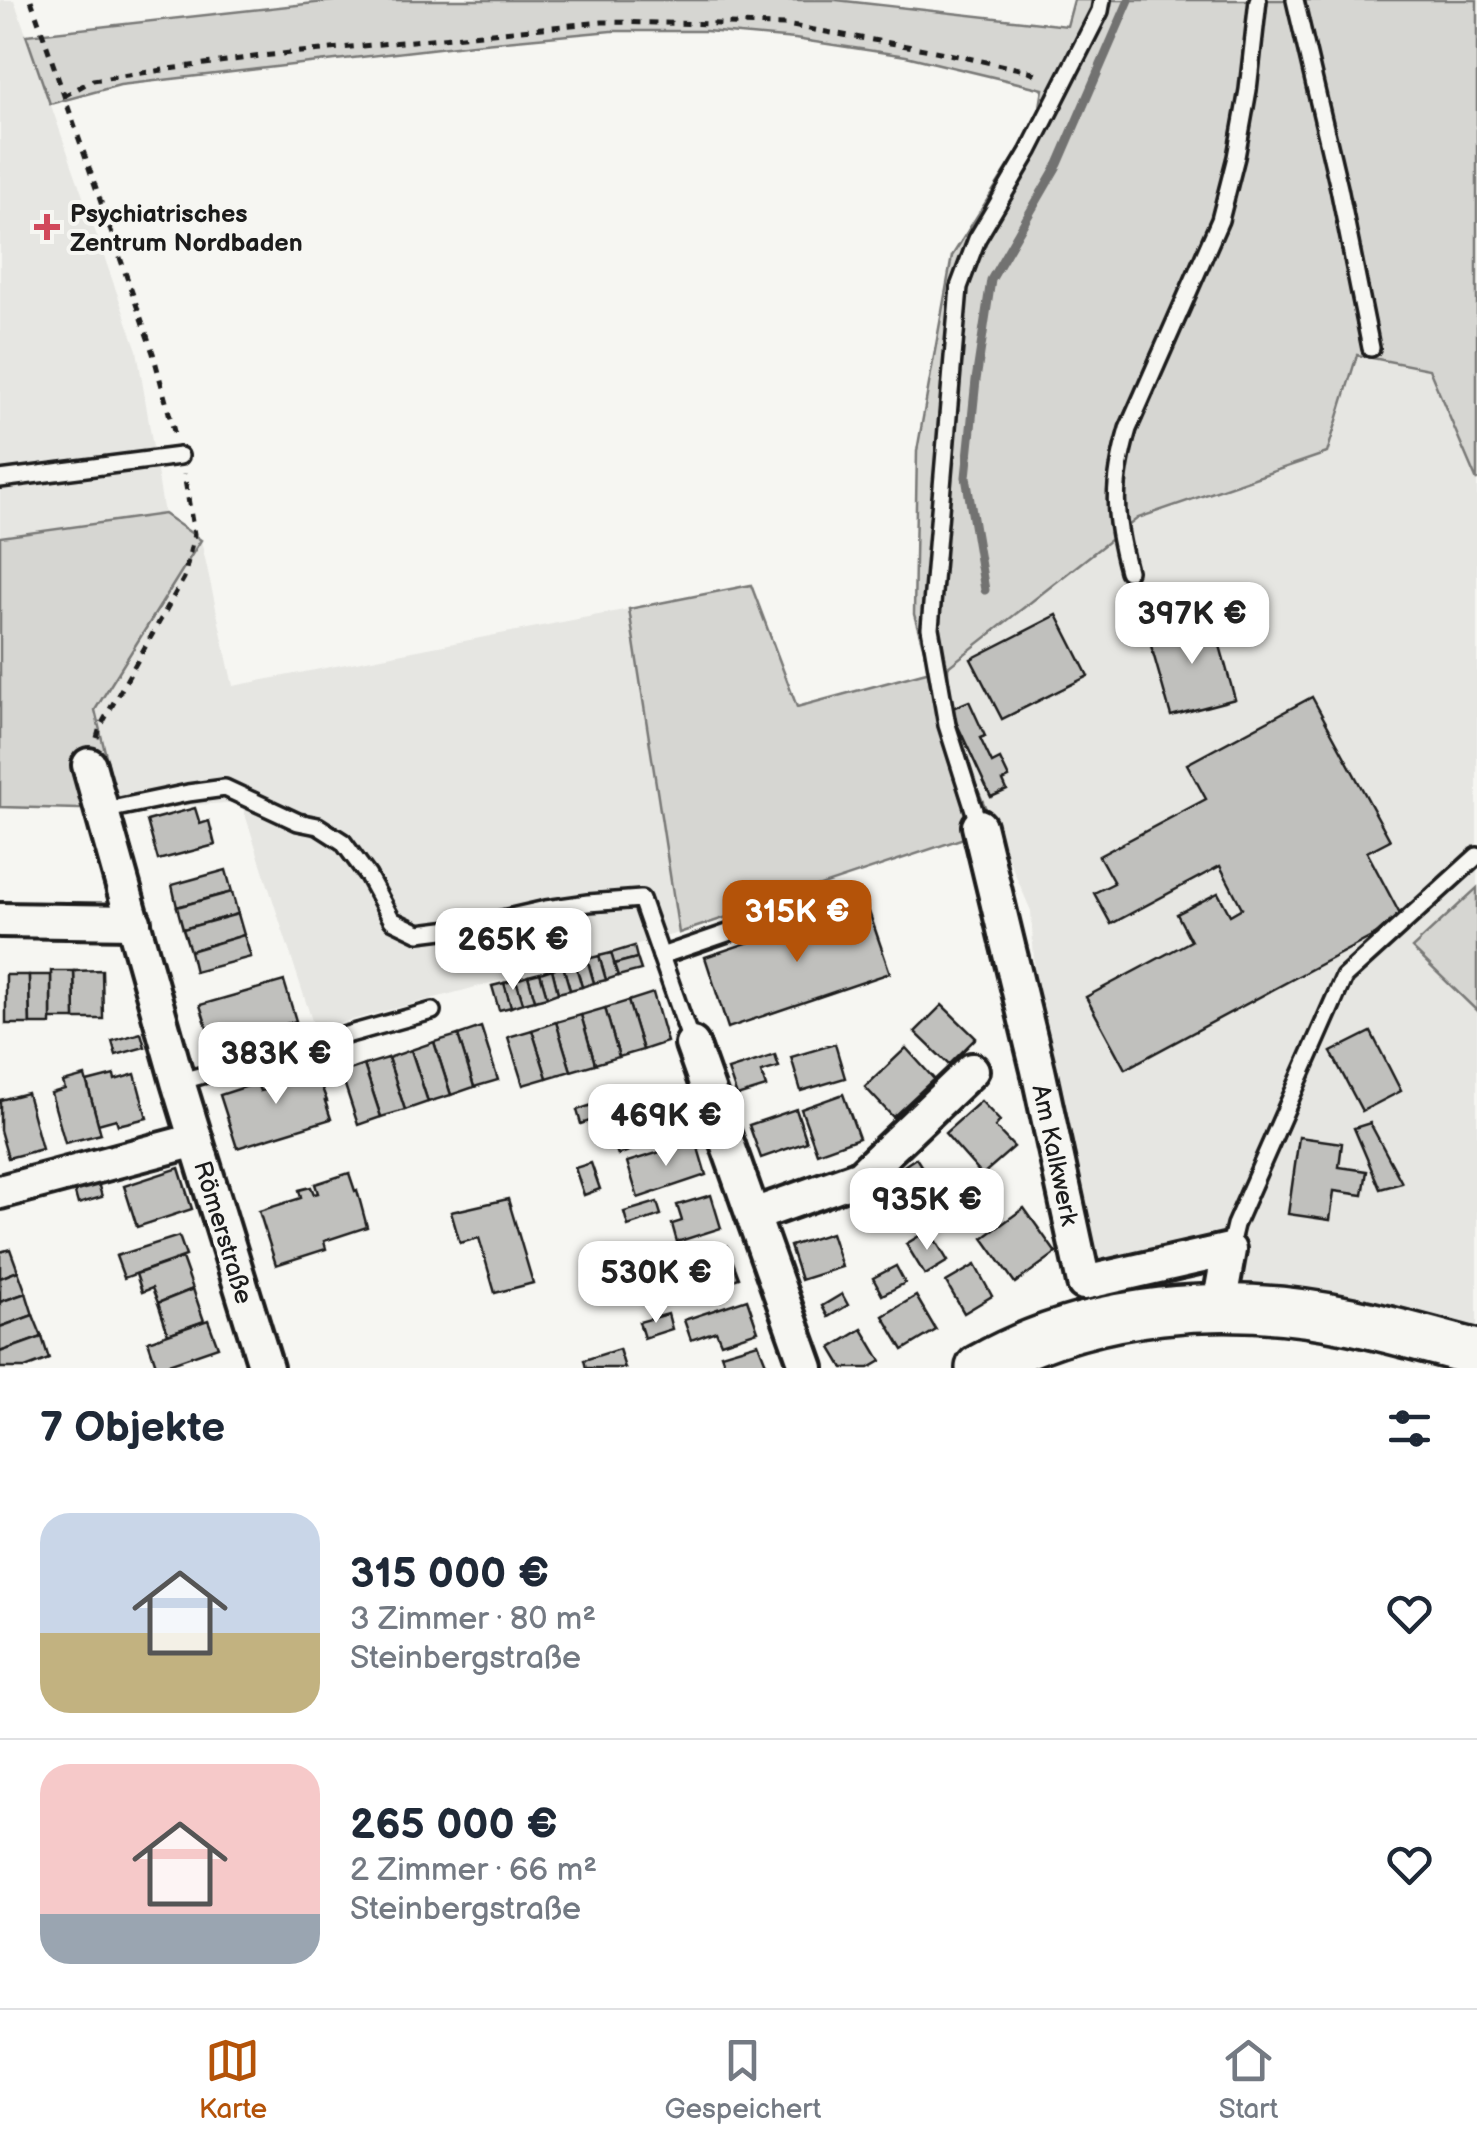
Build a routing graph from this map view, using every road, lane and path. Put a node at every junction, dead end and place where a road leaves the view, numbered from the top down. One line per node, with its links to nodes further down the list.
1 (31, 0): 6 (path)
2 (1102, 0): 5 (lane)
3 (1258, 0): 10 (lane)
4 (1296, 0): 7 (lane)
5 (1062, 87): 6 (path); 13 (lane)
6 (64, 96): 8 (path)
7 (1371, 348)
8 (180, 456): 9 (lane); 11 (path)
9 (0, 478)
10 (1128, 570)
11 (90, 765): 12 (street, Römerstraße)
12 (102, 811): 17 (street, Römerstraße); 18 (lane)
13 (979, 826): 26 (street, Am Kalkwerk)
14 (1477, 856): 26 (lane)
15 (800, 908): 18 (lane)
16 (0, 920): 17 (street)
17 (134, 922): 22 (street, Römerstraße)
18 (662, 956): 20 (lane)
19 (432, 1012): 22 (lane)
20 (692, 1044): 25 (street)
21 (972, 1070): 25 (street)
22 (178, 1082): 23 (street, Römerstraße)
23 (196, 1140): 24 (street); 29 (street, Römerstraße)
24 (0, 1192)
25 (754, 1215): 30 (street)
26 (1229, 1250): 27 (street)
27 (1219, 1306): 28 (main road); 31 (main road)
28 (1477, 1353)
29 (266, 1368)
30 (807, 1368)
31 (979, 1368)

